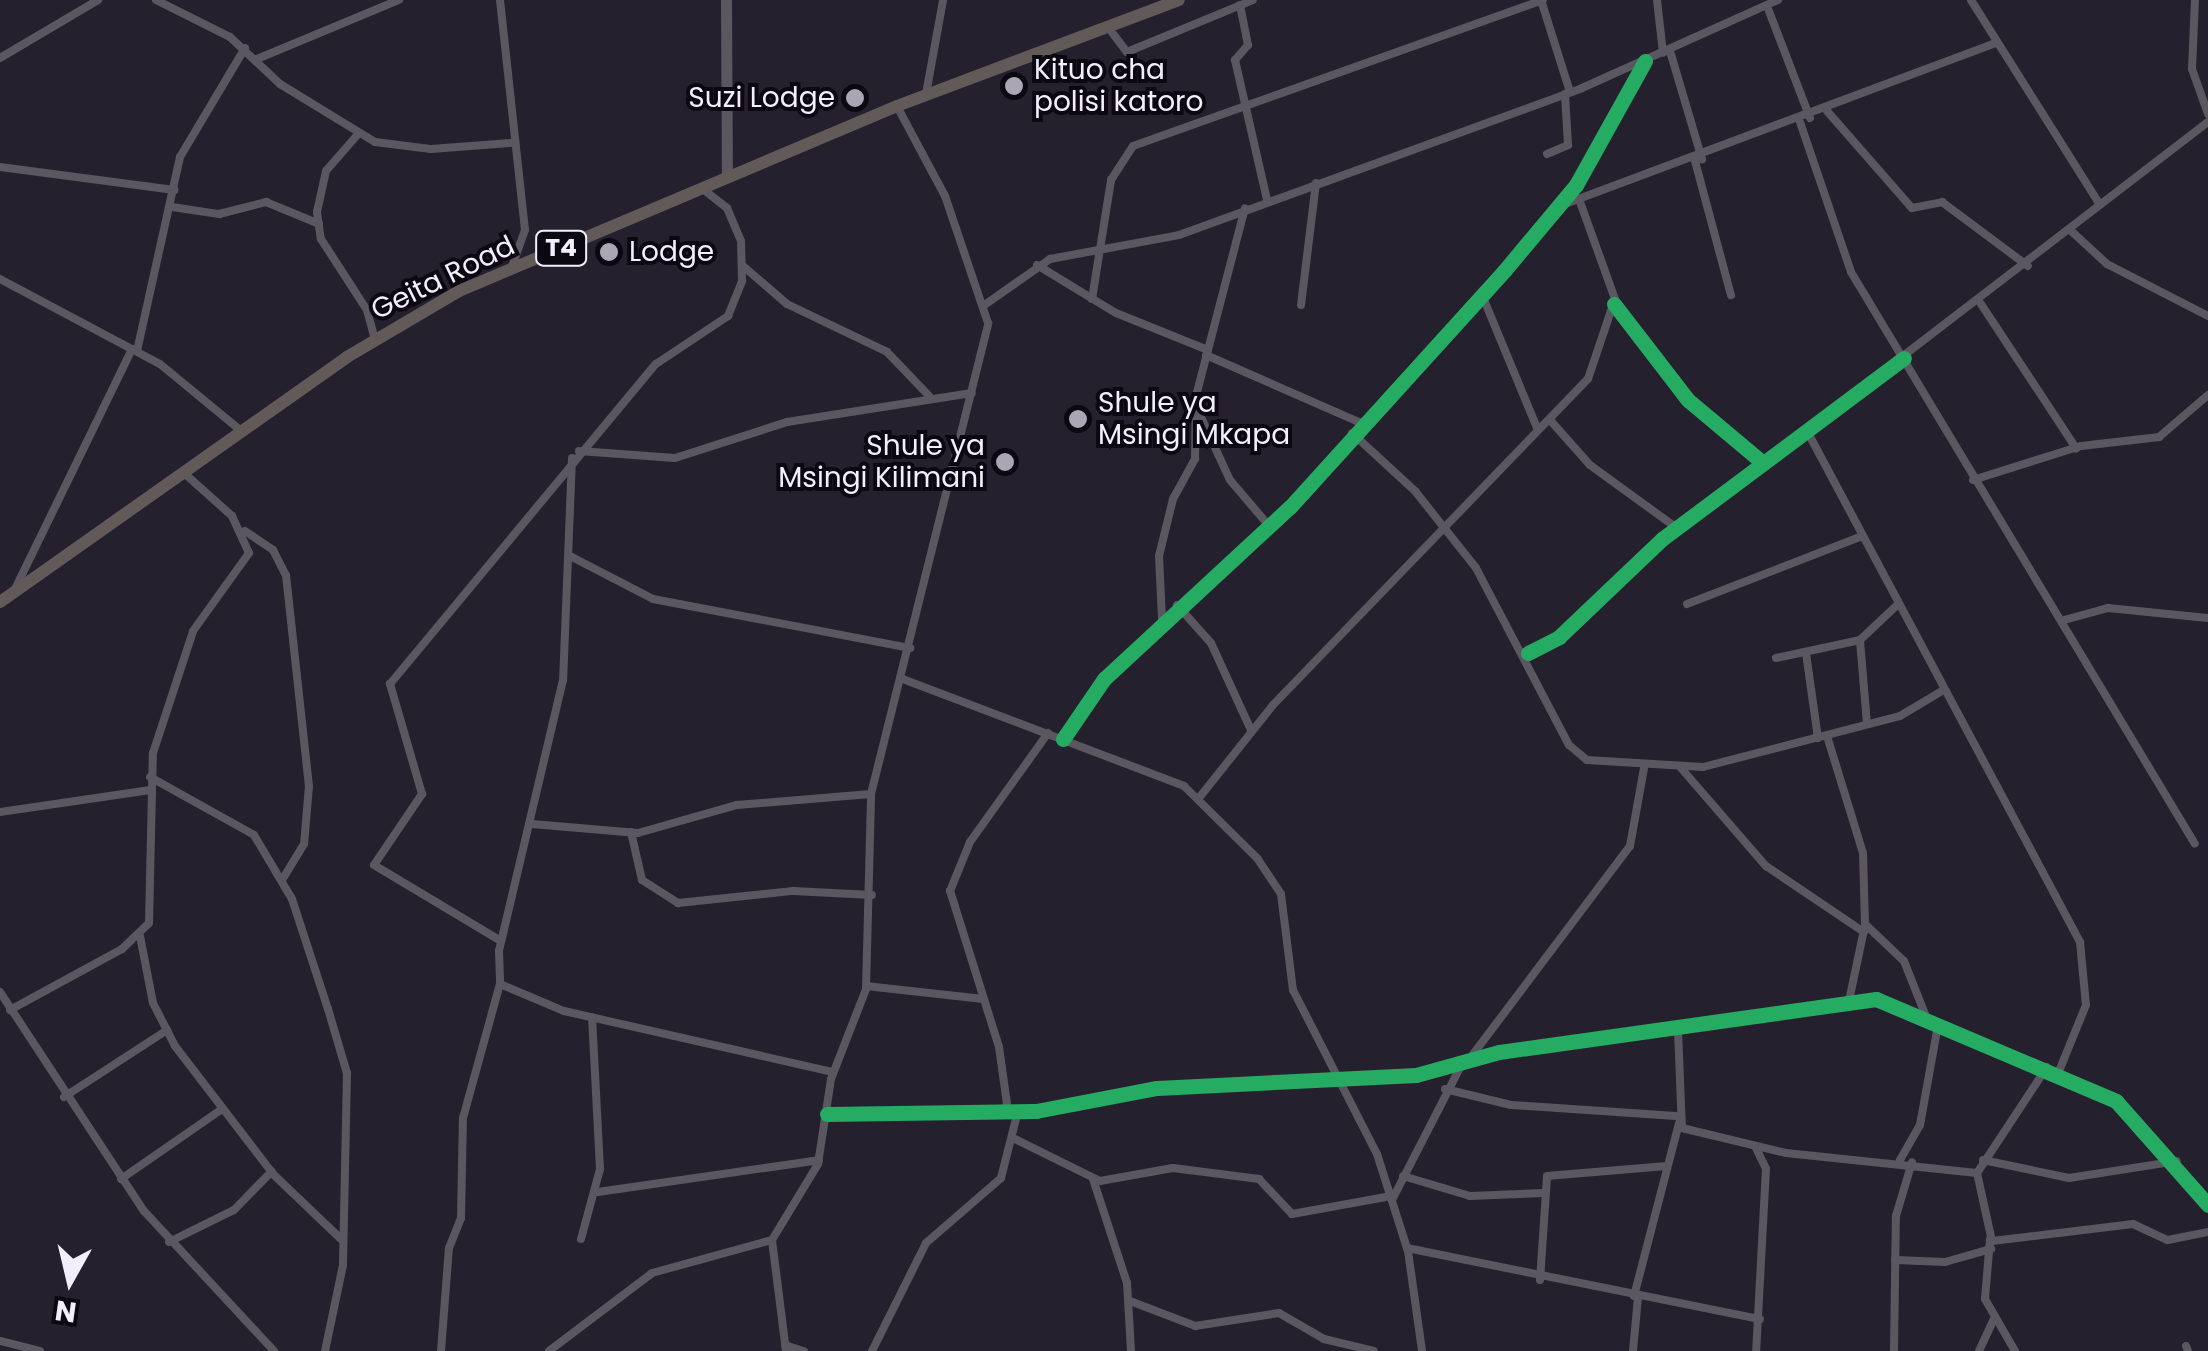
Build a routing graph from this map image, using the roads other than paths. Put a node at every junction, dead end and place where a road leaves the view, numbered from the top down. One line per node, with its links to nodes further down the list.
1 (98, 0): 20 (street)
2 (156, 0): 18 (street)
3 (399, 0): 21 (street)
4 (500, 0): 33 (street)
5 (726, 0): 37 (main road)
6 (943, 0): 24 (street)
7 (1179, 0): 16 (highway, Geita Road / T4)
8 (1252, 0): 14 (street)
9 (1542, 0): 23 (street); 26 (street)
10 (1657, 0): 19 (street)
11 (1778, 0): 15 (street)
12 (1971, 0): 17 (street)
13 (2195, 0): 28 (street)
14 (1240, 5): 16 (street); 26 (street)
15 (1768, 6): 19 (street); 29 (street)
16 (1108, 27): 24 (highway, Geita Road / T4)
17 (1996, 43): 27 (street); 43 (street)
18 (245, 48): 21 (street); 40 (street)
19 (1666, 52): 22 (street); 35 (street)
20 (0, 58)
21 (257, 58): 32 (street)
22 (1645, 61): 23 (street); 45 (street)
23 (1568, 93): 34 (street); 38 (street)
24 (925, 95): 25 (highway, Geita Road / T4)
25 (897, 106): 37 (highway, Geita Road / T4); 61 (street)
26 (1243, 106): 41 (street); 49 (street)
27 (1827, 111): 29 (street); 52 (street)
28 (2208, 114)
29 (1810, 118): 30 (street)
30 (1800, 122): 35 (street); 66 (street)
31 (2208, 122): 43 (street)
32 (359, 133): 33 (street); 47 (street)
33 (512, 143): 53 (street)
34 (1546, 154)
35 (1699, 160): 42 (street); 56 (street)
36 (0, 167): 40 (street)
37 (728, 177): 39 (highway, Geita Road / T4)
38 (1316, 182): 41 (street); 60 (street)
39 (701, 188): 50 (street); 53 (highway, Geita Road / T4)
40 (174, 190): 44 (street)
41 (1266, 200): 46 (street)
42 (1580, 202): 45 (street); 58 (street)
43 (2098, 203): 48 (street)
44 (172, 207): 47 (street); 64 (street)
45 (1558, 207): 55 (street)
46 (1245, 208): 49 (street); 65 (street)
47 (319, 224): 63 (street)
48 (2069, 230): 52 (street); 62 (street)
49 (1096, 254): 51 (street); 57 (street)
50 (742, 265): 69 (street); 78 (street)
51 (1037, 265): 57 (street); 61 (street)
52 (2028, 266): 59 (street)
53 (510, 269): 63 (highway, Geita Road / T4)
54 (0, 279): 64 (street)
55 (1482, 295): 72 (street); 74 (street)
56 (1731, 295)
57 (1092, 299): 65 (street)
58 (1614, 304): 71 (street); 79 (street)
59 (1981, 304): 66 (street); 77 (street)
60 (1301, 305)
61 (982, 306): 67 (street)
62 (2208, 316)
63 (375, 339): 73 (highway, Geita Road / T4)
64 (135, 350): 73 (street); 88 (street)
65 (1207, 352): 70 (street); 72 (street)
66 (1903, 357): 75 (street); 81 (street)
67 (972, 393): 69 (street); 97 (street)
68 (2208, 395): 77 (street)
69 (928, 396): 78 (street)
70 (1196, 407): 82 (street); 94 (street)
71 (1550, 420): 74 (street); 84 (street)
72 (1361, 423): 76 (street)
73 (240, 430): 80 (highway, Geita Road / T4)
74 (1538, 430): 83 (street)
75 (1806, 430): 79 (street); 86 (street)
76 (1352, 433): 82 (street); 83 (street)
77 (2076, 448): 81 (street)
78 (575, 454): 87 (street); 122 (street)
79 (1763, 462): 84 (street)
80 (183, 471): 85 (street); 88 (highway, Geita Road / T4)
81 (1974, 480): 95 (street)
82 (1270, 527): 91 (street)
83 (1446, 527): 98 (street); 104 (street)
84 (1678, 529): 98 (street)
85 (242, 530): 110 (street); 118 (street)
86 (1860, 537): 90 (street); 92 (street)
87 (570, 556): 97 (street); 115 (street)
88 (12, 594): 89 (highway, Geita Road / T4)
89 (0, 602)
90 (1687, 604)
91 (1177, 605): 94 (street); 104 (street)
92 (1895, 607): 96 (street); 102 (street)
93 (2208, 618): 95 (street)
94 (1162, 619): 107 (street)
95 (2064, 620): 117 (street)
96 (1860, 640): 99 (street); 103 (street)
97 (910, 648): 101 (street)
98 (1528, 653): 108 (street)
99 (1806, 654): 100 (street); 106 (street)
100 (1776, 658)
101 (900, 678): 105 (street); 112 (street)
102 (1942, 691): 103 (street); 137 (street)
103 (1868, 724): 106 (street)
104 (1252, 730): 113 (street)
105 (1048, 733): 107 (street); 126 (street)
106 (1822, 737): 109 (street); 120 (street)
107 (1063, 738): 113 (street)
108 (1644, 768): 109 (street); 134 (street)
109 (1681, 768): 120 (street)
110 (150, 777): 111 (street); 118 (street)
111 (150, 790): 114 (street); 121 (street)
112 (872, 794): 116 (street); 119 (street)
113 (1199, 798): 138 (street)
114 (0, 812)
115 (532, 824): 116 (street); 122 (street)
116 (630, 832): 119 (street)
117 (2195, 844)
118 (282, 880): 164 (street)
119 (872, 895): 124 (street)
120 (1865, 928): 127 (street); 130 (street)
121 (140, 936): 128 (street); 132 (street)
122 (501, 941): 123 (street)
123 (500, 984): 129 (street); 182 (street)
124 (866, 986): 126 (street); 136 (street)
125 (0, 992): 128 (street)
126 (983, 999): 142 (street)
127 (1849, 1001): 130 (street); 133 (street)
128 (10, 1010): 140 (street)
129 (592, 1017): 136 (street); 158 (street)
130 (1927, 1019): 131 (street)
131 (1938, 1025): 135 (street); 148 (street)
132 (167, 1030): 140 (street); 141 (street)
133 (1678, 1030): 134 (street); 144 (street)
134 (1465, 1062): 138 (street); 139 (street)
135 (2047, 1067): 137 (street); 149 (street)
136 (833, 1072): 143 (street)
137 (2059, 1072): 150 (street)
138 (1343, 1076): 142 (street); 160 (street)
139 (1445, 1089): 144 (street); 155 (street)
140 (64, 1096): 157 (street)
141 (222, 1109): 153 (street); 157 (street)
142 (1012, 1111): 143 (street); 145 (street)
143 (826, 1114): 147 (street)
144 (1677, 1120): 146 (street); 152 (street)
145 (1014, 1138): 156 (street); 185 (street)
146 (1755, 1146): 148 (street); 174 (street)
147 (819, 1160): 158 (street); 166 (street)
148 (1900, 1160): 151 (street)
149 (1983, 1160): 150 (street); 154 (street)
150 (2178, 1161): 161 (street)
151 (1912, 1162): 154 (street); 170 (street)
152 (1667, 1166): 159 (street); 172 (street)
153 (272, 1172): 164 (street); 167 (street)
154 (1977, 1172): 163 (street)
155 (1403, 1176): 159 (street); 160 (street)
156 (1092, 1178): 160 (street); 173 (street)
157 (121, 1179): 167 (street)
158 (598, 1192): 165 (street)
159 (1544, 1192): 171 (street)
160 (1392, 1198): 168 (street)
161 (2208, 1204)
162 (2208, 1232): 163 (street)
163 (1990, 1238): 169 (street)
164 (341, 1239): 181 (street)
165 (582, 1239)
166 (772, 1240): 178 (street); 183 (street)
167 (169, 1242): 180 (street)
168 (1407, 1248): 171 (street); 188 (street)
169 (1991, 1249): 170 (street); 175 (street)
170 (1895, 1260): 192 (street)
171 (1540, 1280): 172 (street)
172 (1636, 1297): 174 (street); 189 (street)
173 (1130, 1301): 186 (street); 187 (street)
174 (1760, 1319): 176 (street)
175 (1994, 1319): 193 (street); 194 (street)
176 (1758, 1338): 190 (street); 191 (street)
177 (3, 1345): 179 (street)
178 (785, 1348): 184 (street)
179 (40, 1351)
180 (274, 1351)
181 (325, 1351)
182 (441, 1351)
183 (549, 1351)
184 (804, 1351)
185 (872, 1351)
186 (1132, 1351)
187 (1374, 1351)
188 (1422, 1351)
189 (1633, 1351)
190 (1756, 1351)
191 (1767, 1351)
192 (1894, 1351)
193 (1979, 1351)
194 (2015, 1351)

